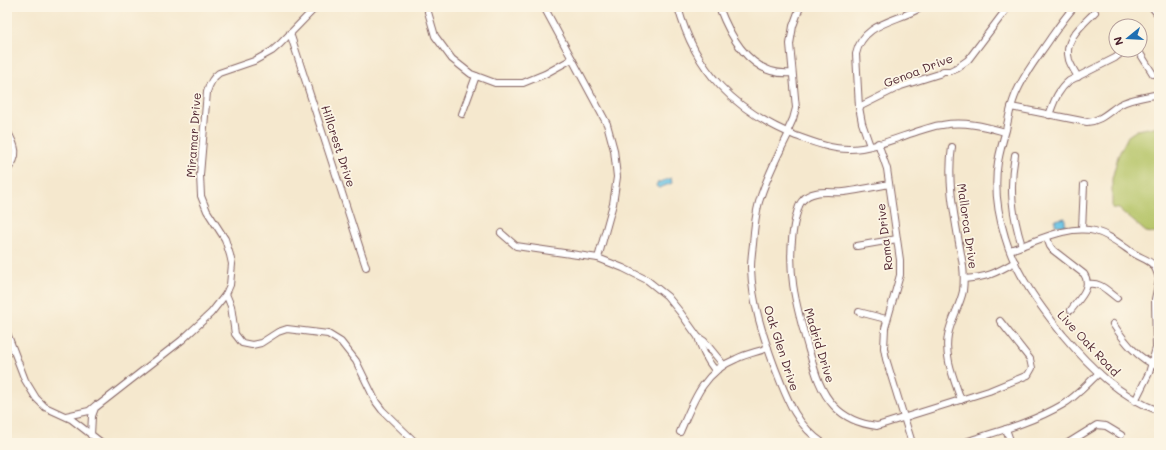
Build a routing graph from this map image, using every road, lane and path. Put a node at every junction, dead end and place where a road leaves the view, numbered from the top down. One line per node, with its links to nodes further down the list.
1 (316, 7): 13 (street, Miramar Drive)
2 (544, 7): 16 (street)
3 (678, 7): 27 (street)
4 (719, 7): 17 (street)
5 (800, 7): 17 (street, Oak Glen Drive)
6 (922, 7): 22 (street)
7 (1008, 7): 22 (street, Genoa Drive)
8 (1074, 7): 23 (street, Live Oak Road)
9 (1152, 7): 12 (street)
10 (428, 12): 19 (street)
11 (1095, 12): 20 (street)
12 (1159, 16)
13 (290, 33): 45 (street, Hillcrest Drive); 50 (street, Miramar Drive)
14 (1115, 58): 20 (street)
15 (1143, 58): 18 (street)
16 (572, 59): 19 (street); 43 (street)
17 (792, 74): 27 (street, Oak Glen Drive)
18 (1153, 74)
19 (476, 76): 24 (street)
20 (1078, 77): 25 (street)
21 (1159, 94): 25 (street)
22 (858, 106): 30 (street)
23 (1011, 108): 25 (street); 28 (street, Live Oak Road)
24 (462, 114)
25 (1049, 115)
26 (7, 131): 33 (street)
27 (788, 132): 30 (street); 60 (street, Oak Glen Drive)
28 (1005, 132): 29 (street); 42 (street, Live Oak Road)
29 (878, 143): 30 (street); 34 (street, Roma Drive)
30 (870, 146)
31 (952, 147): 47 (street, Mallorca Drive)
32 (1015, 155): 41 (street)
33 (7, 170)
34 (889, 184): 39 (street, Roma Drive); 70 (street, Madrid Drive)
35 (1084, 185): 36 (street)
36 (1082, 229): 38 (street); 46 (street)
37 (501, 233): 43 (street)
38 (1047, 238): 41 (street); 49 (street)
39 (897, 239): 40 (street); 55 (street, Roma Drive)
40 (857, 246)
41 (1022, 246): 42 (street)
42 (1010, 250): 44 (street, Live Oak Road)
43 (598, 258): 59 (street)
44 (1015, 262): 47 (street); 64 (street, Live Oak Road)
45 (366, 267)
46 (1158, 267): 48 (street)
47 (964, 279): 65 (street, Mallorca Drive)
48 (1159, 280): 52 (street)
49 (1088, 284): 51 (street); 53 (street)
50 (226, 294): 67 (street, Miramar Drive); 76 (street)
51 (1117, 298)
52 (1157, 299): 61 (street)
53 (1071, 310)
54 (860, 312): 55 (street)
55 (886, 319): 70 (street, Roma Drive)
56 (1000, 321): 65 (street, Madrid Drive)
57 (1113, 324): 61 (street)
58 (7, 333): 69 (street)
59 (698, 337): 63 (street); 63 (street)
60 (768, 348): 63 (street); 77 (street, Oak Glen Drive)
61 (1152, 364): 62 (street); 66 (street)
62 (1159, 367)
63 (717, 369): 72 (street)
64 (1099, 373): 66 (street, Live Oak Road); 71 (street)
65 (961, 400): 70 (street, Madrid Drive)
66 (1135, 401): 68 (street, Live Oak Road)
67 (102, 402): 69 (street, Miramar Drive); 73 (street, Miramar Drive)
68 (1159, 411)
69 (66, 416): 73 (street)
70 (904, 419): 78 (street, Roma Drive)
71 (1006, 429): 79 (street); 80 (street)
72 (680, 432)
73 (90, 435): 75 (street)
74 (1121, 435): 81 (street)
75 (102, 443)
76 (416, 443)
77 (823, 443)
78 (912, 443)
79 (962, 443)
80 (1011, 443)
81 (1068, 443)

